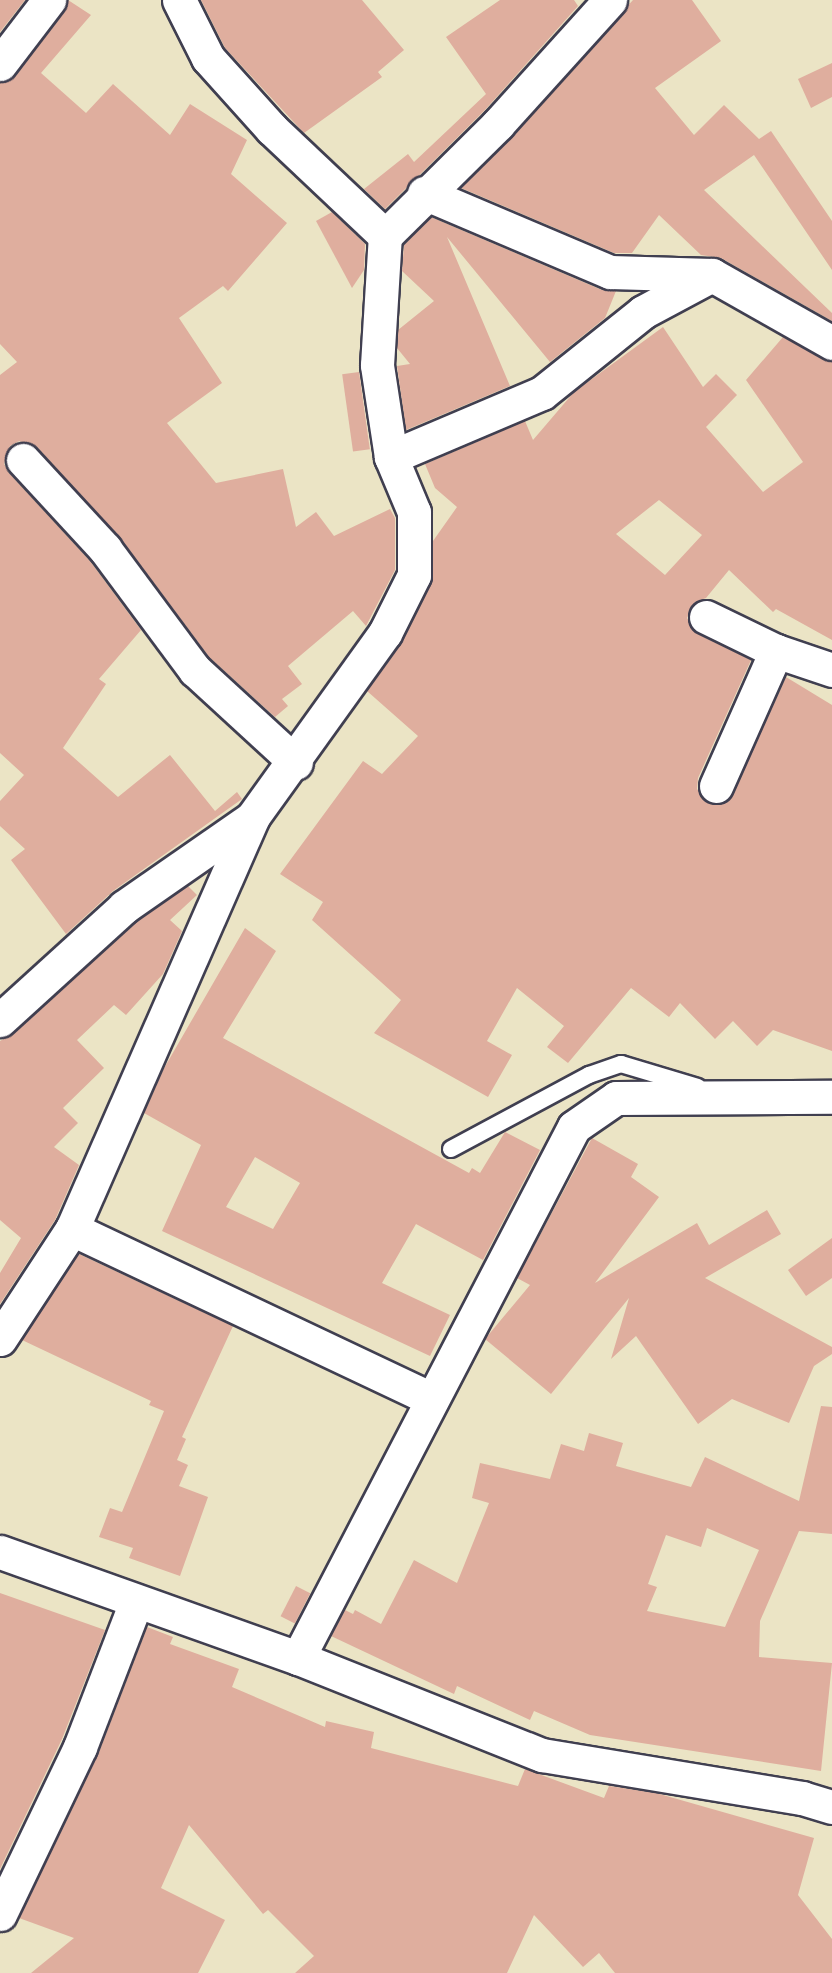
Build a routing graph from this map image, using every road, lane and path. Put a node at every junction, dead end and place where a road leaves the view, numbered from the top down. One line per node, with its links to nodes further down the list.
1 (49, 0): 4 (street)
2 (179, 0): 6 (street)
3 (610, 0): 5 (street)
4 (0, 64)
5 (424, 193): 6 (street); 7 (street)
6 (385, 236): 9 (street)
7 (712, 275): 8 (street); 9 (street)
8 (832, 344)
9 (391, 457): 14 (street)
10 (23, 460): 14 (street)
11 (706, 617): 12 (street)
12 (776, 652): 13 (street); 15 (street)
13 (832, 670)
14 (296, 762): 16 (street)
15 (716, 786)
16 (252, 818): 17 (street); 21 (street)
17 (0, 1020)
18 (727, 1096): 19 (street); 20 (lane); 23 (street)
19 (832, 1097)
20 (451, 1149)
21 (72, 1229): 22 (street); 23 (street)
22 (0, 1339)
23 (432, 1399): 26 (street)
24 (0, 1552): 25 (street)
25 (136, 1602): 26 (street); 28 (street)
26 (298, 1658): 27 (street)
27 (832, 1807)
28 (0, 1914)

